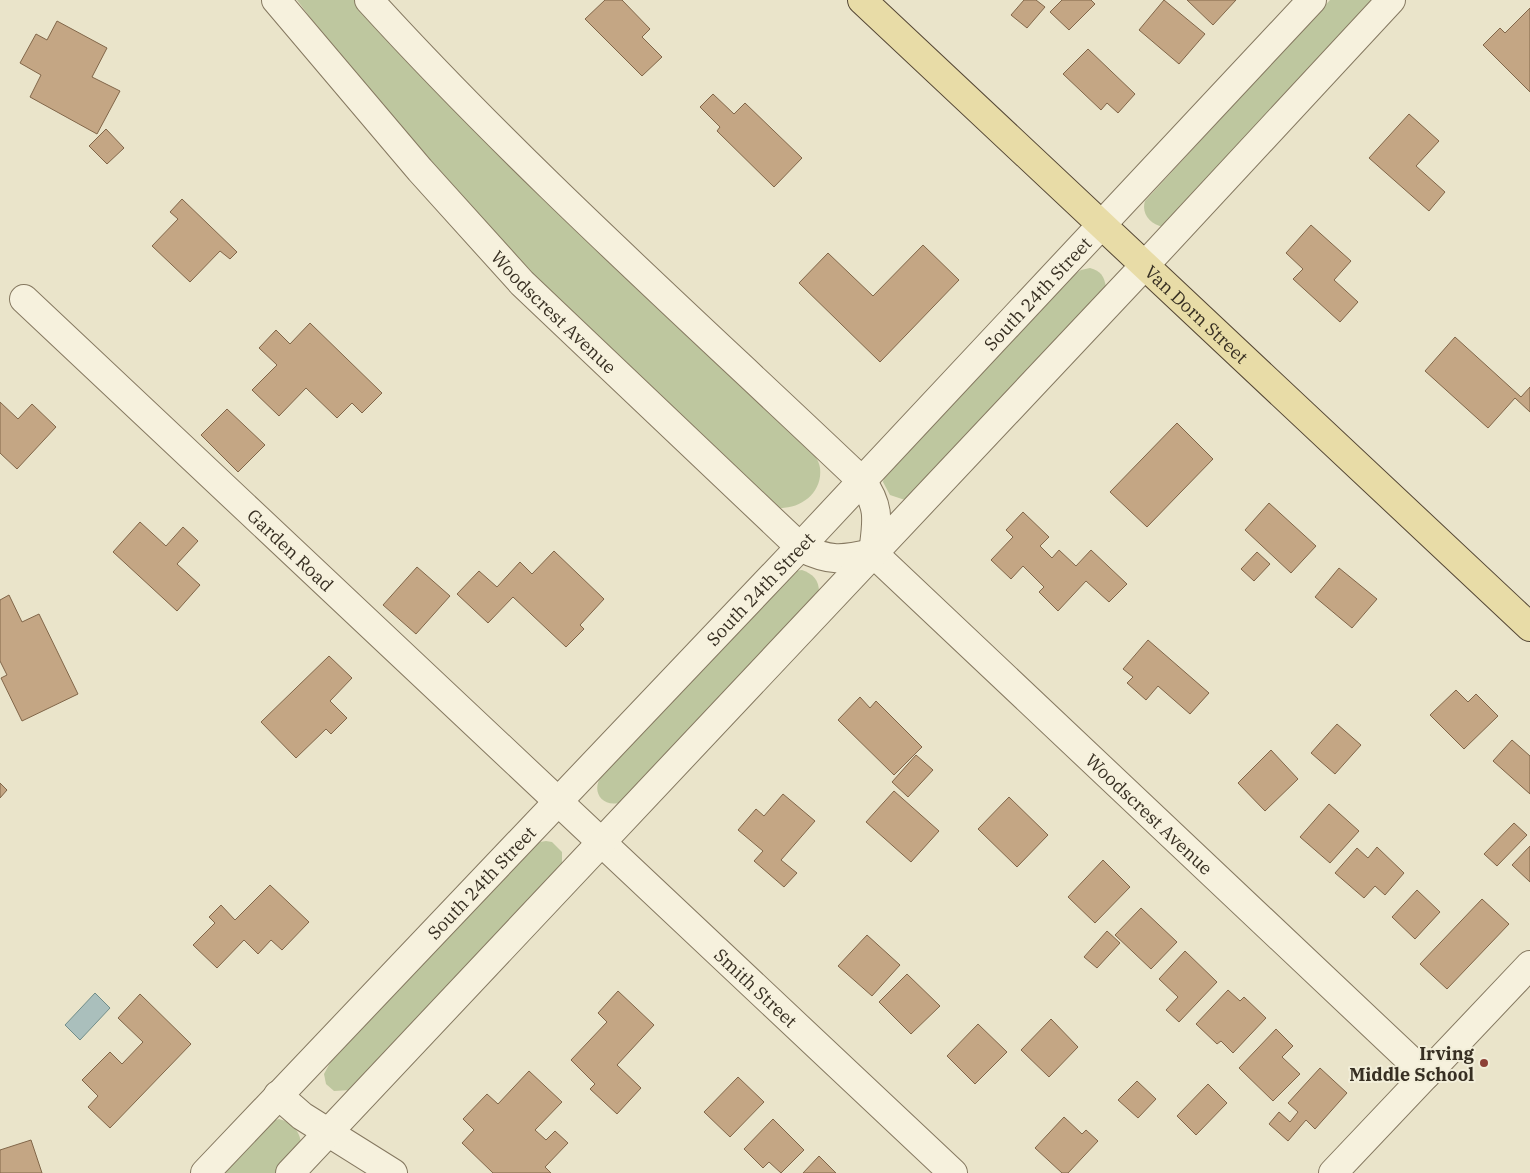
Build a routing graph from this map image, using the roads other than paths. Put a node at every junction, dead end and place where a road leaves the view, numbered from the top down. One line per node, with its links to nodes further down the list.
1 (276, 0): 10 (street, Woodscrest Avenue)
2 (369, 0): 9 (street)
3 (862, 0): 6 (main road, Van Dorn Street)
4 (1312, 0): 6 (street, South 24th Street)
5 (1391, 0): 7 (street)
6 (1102, 226): 7 (main road, Van Dorn Street); 9 (street, South 24th Street)
7 (1145, 266): 11 (street); 12 (main road, Van Dorn Street)
8 (24, 298): 13 (street, Garden Road)
9 (861, 480): 10 (street, South 24th Street); 11 (street)
10 (800, 546): 11 (street, Woodscrest Avenue); 13 (street, South 24th Street)
11 (873, 553): 14 (street); 16 (street, Woodscrest Avenue)
12 (1530, 627)
13 (558, 802): 14 (street, Smith Street); 17 (street, South 24th Street)
14 (601, 841): 18 (street); 22 (street, Smith Street)
15 (1530, 965): 16 (street)
16 (1426, 1075): 23 (street)
17 (278, 1096): 18 (street); 19 (street, South 24th Street)
18 (328, 1134): 20 (street); 21 (street)
19 (206, 1173)
20 (290, 1173)
21 (393, 1173)
22 (953, 1173)
23 (1333, 1173)

